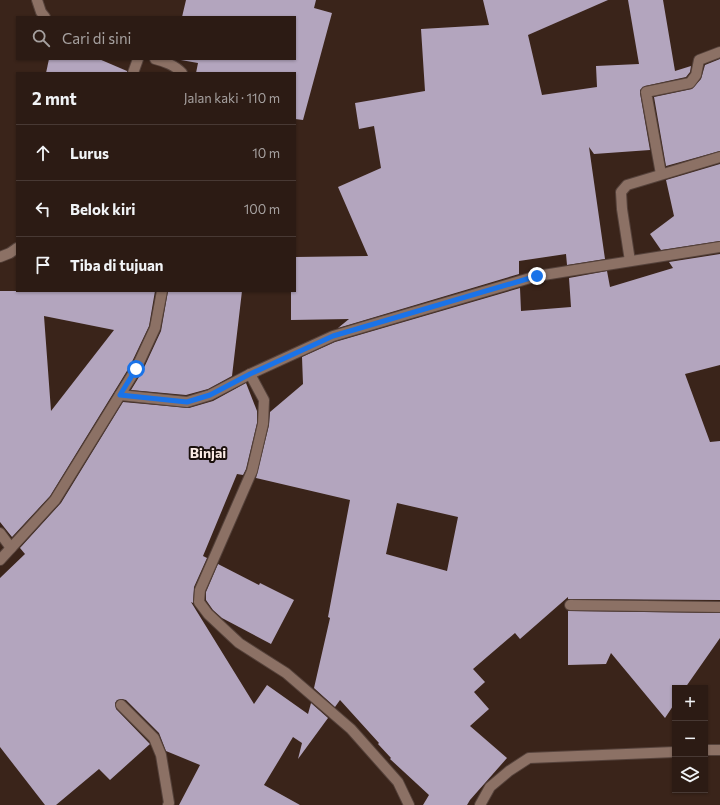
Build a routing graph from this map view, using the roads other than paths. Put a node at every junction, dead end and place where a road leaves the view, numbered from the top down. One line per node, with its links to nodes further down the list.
1 (37, 0): 2 (street)
2 (44, 16)
3 (720, 52): 9 (street)
4 (138, 60): 6 (street)
5 (162, 60): 7 (street)
6 (133, 72)
7 (181, 72)
8 (720, 157): 9 (street)
9 (661, 174): 13 (street)
10 (720, 247): 13 (street)
11 (16, 249): 12 (street)
12 (0, 257)
13 (630, 261): 15 (street)
14 (162, 292): 16 (street)
15 (250, 374): 16 (street); 27 (street)
16 (120, 395): 18 (street)
17 (0, 533): 18 (street)
18 (11, 548): 19 (street)
19 (0, 560)
20 (570, 605): 21 (street)
21 (720, 607)
22 (121, 705): 26 (street)
23 (708, 750): 24 (street)
24 (720, 750)
25 (672, 752): 28 (street)
26 (168, 805)
27 (409, 805)
28 (480, 805)

